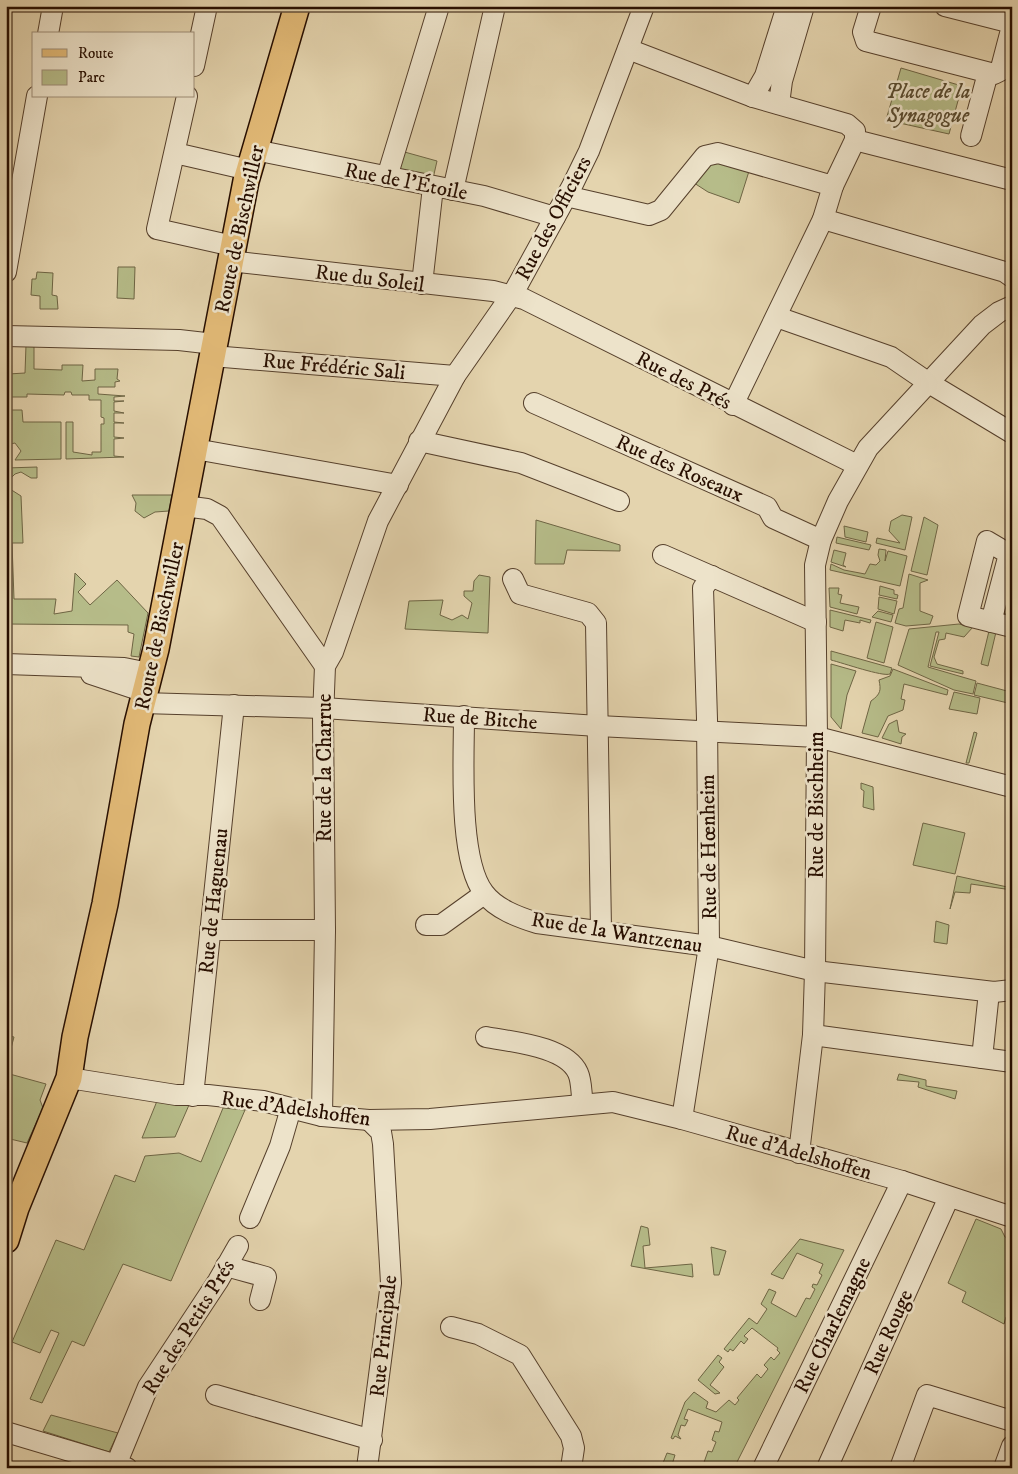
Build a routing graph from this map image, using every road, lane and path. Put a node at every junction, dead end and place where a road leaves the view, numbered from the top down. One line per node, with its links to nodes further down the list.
1 (53, 6): 13 (street)
2 (207, 6): 15 (street)
3 (297, 6): 24 (main road, Route de Bischwiller)
4 (439, 6): 25 (street)
5 (495, 6): 29 (street)
6 (644, 6): 14 (street, Rue des Officiers)
7 (788, 6): 17 (street)
8 (804, 6): 20 (street)
9 (871, 6): 16 (street)
10 (945, 6): 11 (street)
11 (989, 12): 12 (street)
12 (1012, 24): 16 (street)
13 (48, 32)
14 (628, 49): 17 (street); 30 (street, Rue des Officiers)
15 (195, 61)
16 (988, 73): 22 (street)
17 (753, 97): 20 (street)
18 (37, 98): 34 (street)
19 (187, 98): 23 (street)
20 (779, 104): 21 (street)
21 (855, 135): 26 (street); 27 (street)
22 (971, 136)
23 (175, 153): 24 (street, Rue de l'Étoile); 33 (street, Rue du Soleil)
24 (252, 160): 25 (street, Rue de l'Étoile); 33 (main road, Route de Bischwiller)
25 (387, 177): 28 (street, Rue de l'Étoile)
26 (1012, 180)
27 (833, 186): 30 (street); 32 (street)
28 (433, 187): 29 (street, Rue de l'Étoile); 36 (street)
29 (453, 190): 31 (street, Rue de l'Étoile)
30 (566, 196): 31 (street, Rue des Officiers)
31 (555, 217): 37 (street, Rue des Officiers)
32 (823, 219): 35 (street); 39 (street)
33 (232, 253): 36 (street, Rue du Soleil); 41 (main road, Route de Bischwiller)
34 (6, 272)
35 (1012, 276)
36 (422, 284): 37 (street, Rue du Soleil)
37 (510, 296): 42 (street, Rue des Officiers); 45 (street, Rue des Prés)
38 (1012, 306): 43 (street, Rue de Bischheim)
39 (777, 317): 43 (street); 45 (street)
40 (6, 336): 41 (street, Rue Frédéric Sali)
41 (213, 350): 42 (street, Rue Frédéric Sali); 49 (main road, Route de Bischwiller)
42 (456, 376): 46 (street, Rue des Officiers)
43 (929, 383): 47 (street); 50 (street, Rue de Bischheim)
44 (534, 404): 54 (street, Rue des Roseaux)
45 (734, 405): 50 (street, Rue des Prés)
46 (434, 415): 48 (street, Rue de la Charrue)
47 (1012, 433)
48 (419, 441): 51 (street, Rue de la Charrue); 52 (street)
49 (195, 449): 51 (street); 53 (main road, Route de Bischwiller)
50 (857, 465): 54 (street, Rue de Bischheim)
51 (398, 485): 62 (street, Rue de la Charrue)
52 (619, 501)
53 (184, 506): 62 (street); 63 (main road, Route de Bischwiller)
54 (820, 540): 58 (street, Rue de Bischheim)
55 (664, 555): 56 (street)
56 (712, 576): 58 (street); 68 (street, Rue de Hœnheim)
57 (513, 580): 67 (street)
58 (816, 622): 69 (street, Rue de Bischheim)
59 (991, 622): 60 (street)
60 (1012, 627)
61 (6, 664): 63 (street, Rue de Bitche)
62 (325, 666): 65 (street, Rue de la Charrue)
63 (146, 689): 64 (street, Rue de Bitche); 84 (main road, Route de Bischwiller)
64 (234, 705): 65 (street, Rue de Bitche); 73 (street, Rue de Haguenau)
65 (323, 708): 66 (street, Rue de Bitche); 74 (street, Rue de la Charrue)
66 (464, 716): 67 (street, Rue de Bitche); 71 (street, Rue de la Wantzenau)
67 (598, 726): 68 (street, Rue de Bitche); 75 (street)
68 (707, 732): 69 (street, Rue de Bitche); 76 (street, Rue de Hœnheim)
69 (817, 737): 70 (street, Rue de Bitche); 77 (street, Rue de Bischheim)
70 (1012, 787)
71 (484, 894): 72 (street); 75 (street, Rue de la Wantzenau)
72 (426, 925)
73 (210, 930): 74 (street); 85 (street, Rue de Haguenau)
74 (325, 930): 88 (street, Rue de la Charrue)
75 (601, 930): 76 (street, Rue de la Wantzenau)
76 (709, 946): 77 (street, Rue de la Wantzenau); 89 (street, Rue de Hœnheim)
77 (815, 971): 79 (street, Rue de la Wantzenau); 80 (street, Rue de Bischheim)
78 (1012, 990): 79 (street, Rue de la Wantzenau)
79 (989, 992): 82 (street)
80 (813, 1036): 82 (street); 91 (street, Rue de Bischheim)
81 (486, 1037): 86 (street)
82 (982, 1058): 83 (street)
83 (1012, 1062)
84 (69, 1078): 85 (street, Rue d'Adelshoffen); 96 (main road, Route de Bischwiller)
85 (193, 1096): 87 (street, Rue d'Adelshoffen)
86 (583, 1104): 89 (street, Rue d'Adelshoffen); 90 (street, Rue d'Adelshoffen)
87 (291, 1108): 88 (street, Rue d'Adelshoffen); 95 (street)
88 (322, 1116): 90 (street, Rue d'Adelshoffen)
89 (682, 1119): 91 (street, Rue d'Adelshoffen)
90 (368, 1120): 104 (street, Rue Principale)
91 (799, 1153): 92 (street, Rue d'Adelshoffen)
92 (902, 1181): 93 (street, Rue d'Adelshoffen); 109 (street, Rue Charlemagne)
93 (950, 1196): 94 (street, Rue d'Adelshoffen); 110 (street, Rue Rouge)
94 (1012, 1217)
95 (250, 1218)
96 (6, 1240)
97 (238, 1246): 98 (street, Rue des Petits Prés)
98 (226, 1266): 99 (street); 106 (street, Rue des Petits Prés)
99 (260, 1300)
100 (451, 1327): 108 (street)
101 (216, 1396): 104 (street)
102 (1012, 1421): 111 (street)
103 (6, 1432): 106 (street)
104 (372, 1440): 107 (street, Rue Principale)
105 (1012, 1446): 112 (street)
106 (122, 1466)
107 (367, 1468)
108 (571, 1468)
109 (763, 1468)
110 (827, 1468)
111 (900, 1468)
112 (1004, 1468)

